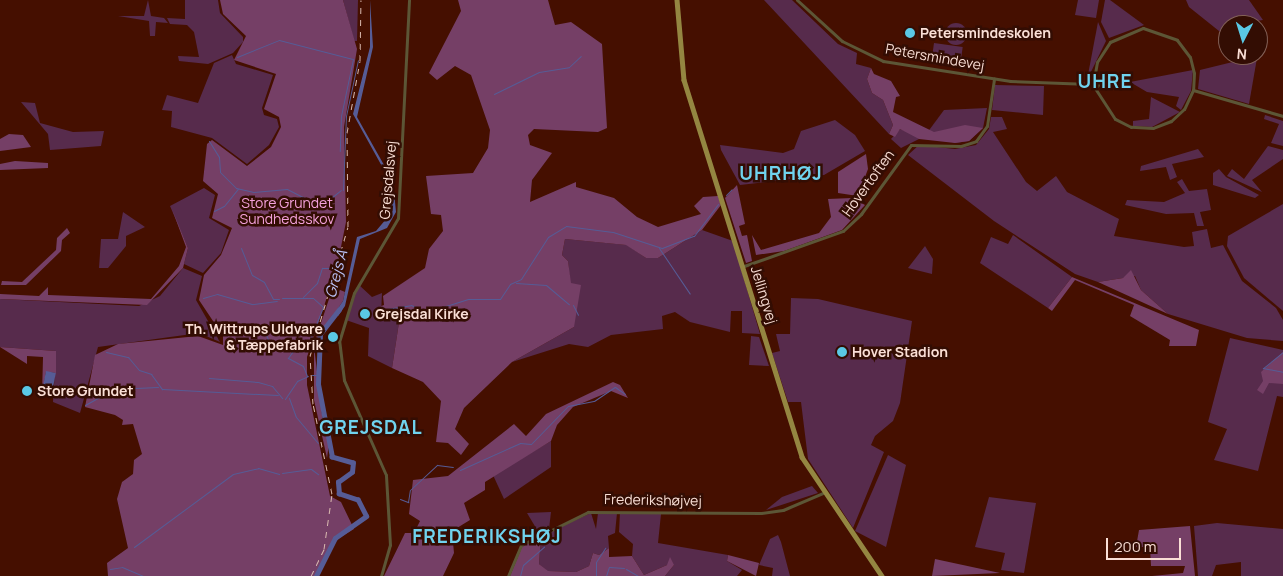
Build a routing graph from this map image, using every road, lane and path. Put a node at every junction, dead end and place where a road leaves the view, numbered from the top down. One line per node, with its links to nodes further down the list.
1 (408, 0): 12 (street, Grejsdalsvej)
2 (677, 0): 10 (main road, Jellingvej)
3 (796, 0): 4 (street, Petersmindevej)
4 (994, 79): 6 (street, Petersmindevej); 10 (street, Hovertoften)
5 (1094, 79): 6 (street); 7 (street); 8 (street)
6 (1090, 84): 7 (street)
7 (1095, 88): 8 (street)
8 (1193, 90): 9 (street)
9 (1283, 116)
10 (744, 266): 11 (main road, Jellingvej)
11 (823, 493): 13 (street, Frederikshøjvej); 14 (main road, Jellingvej)
12 (381, 576)
13 (508, 576)
14 (882, 576)

